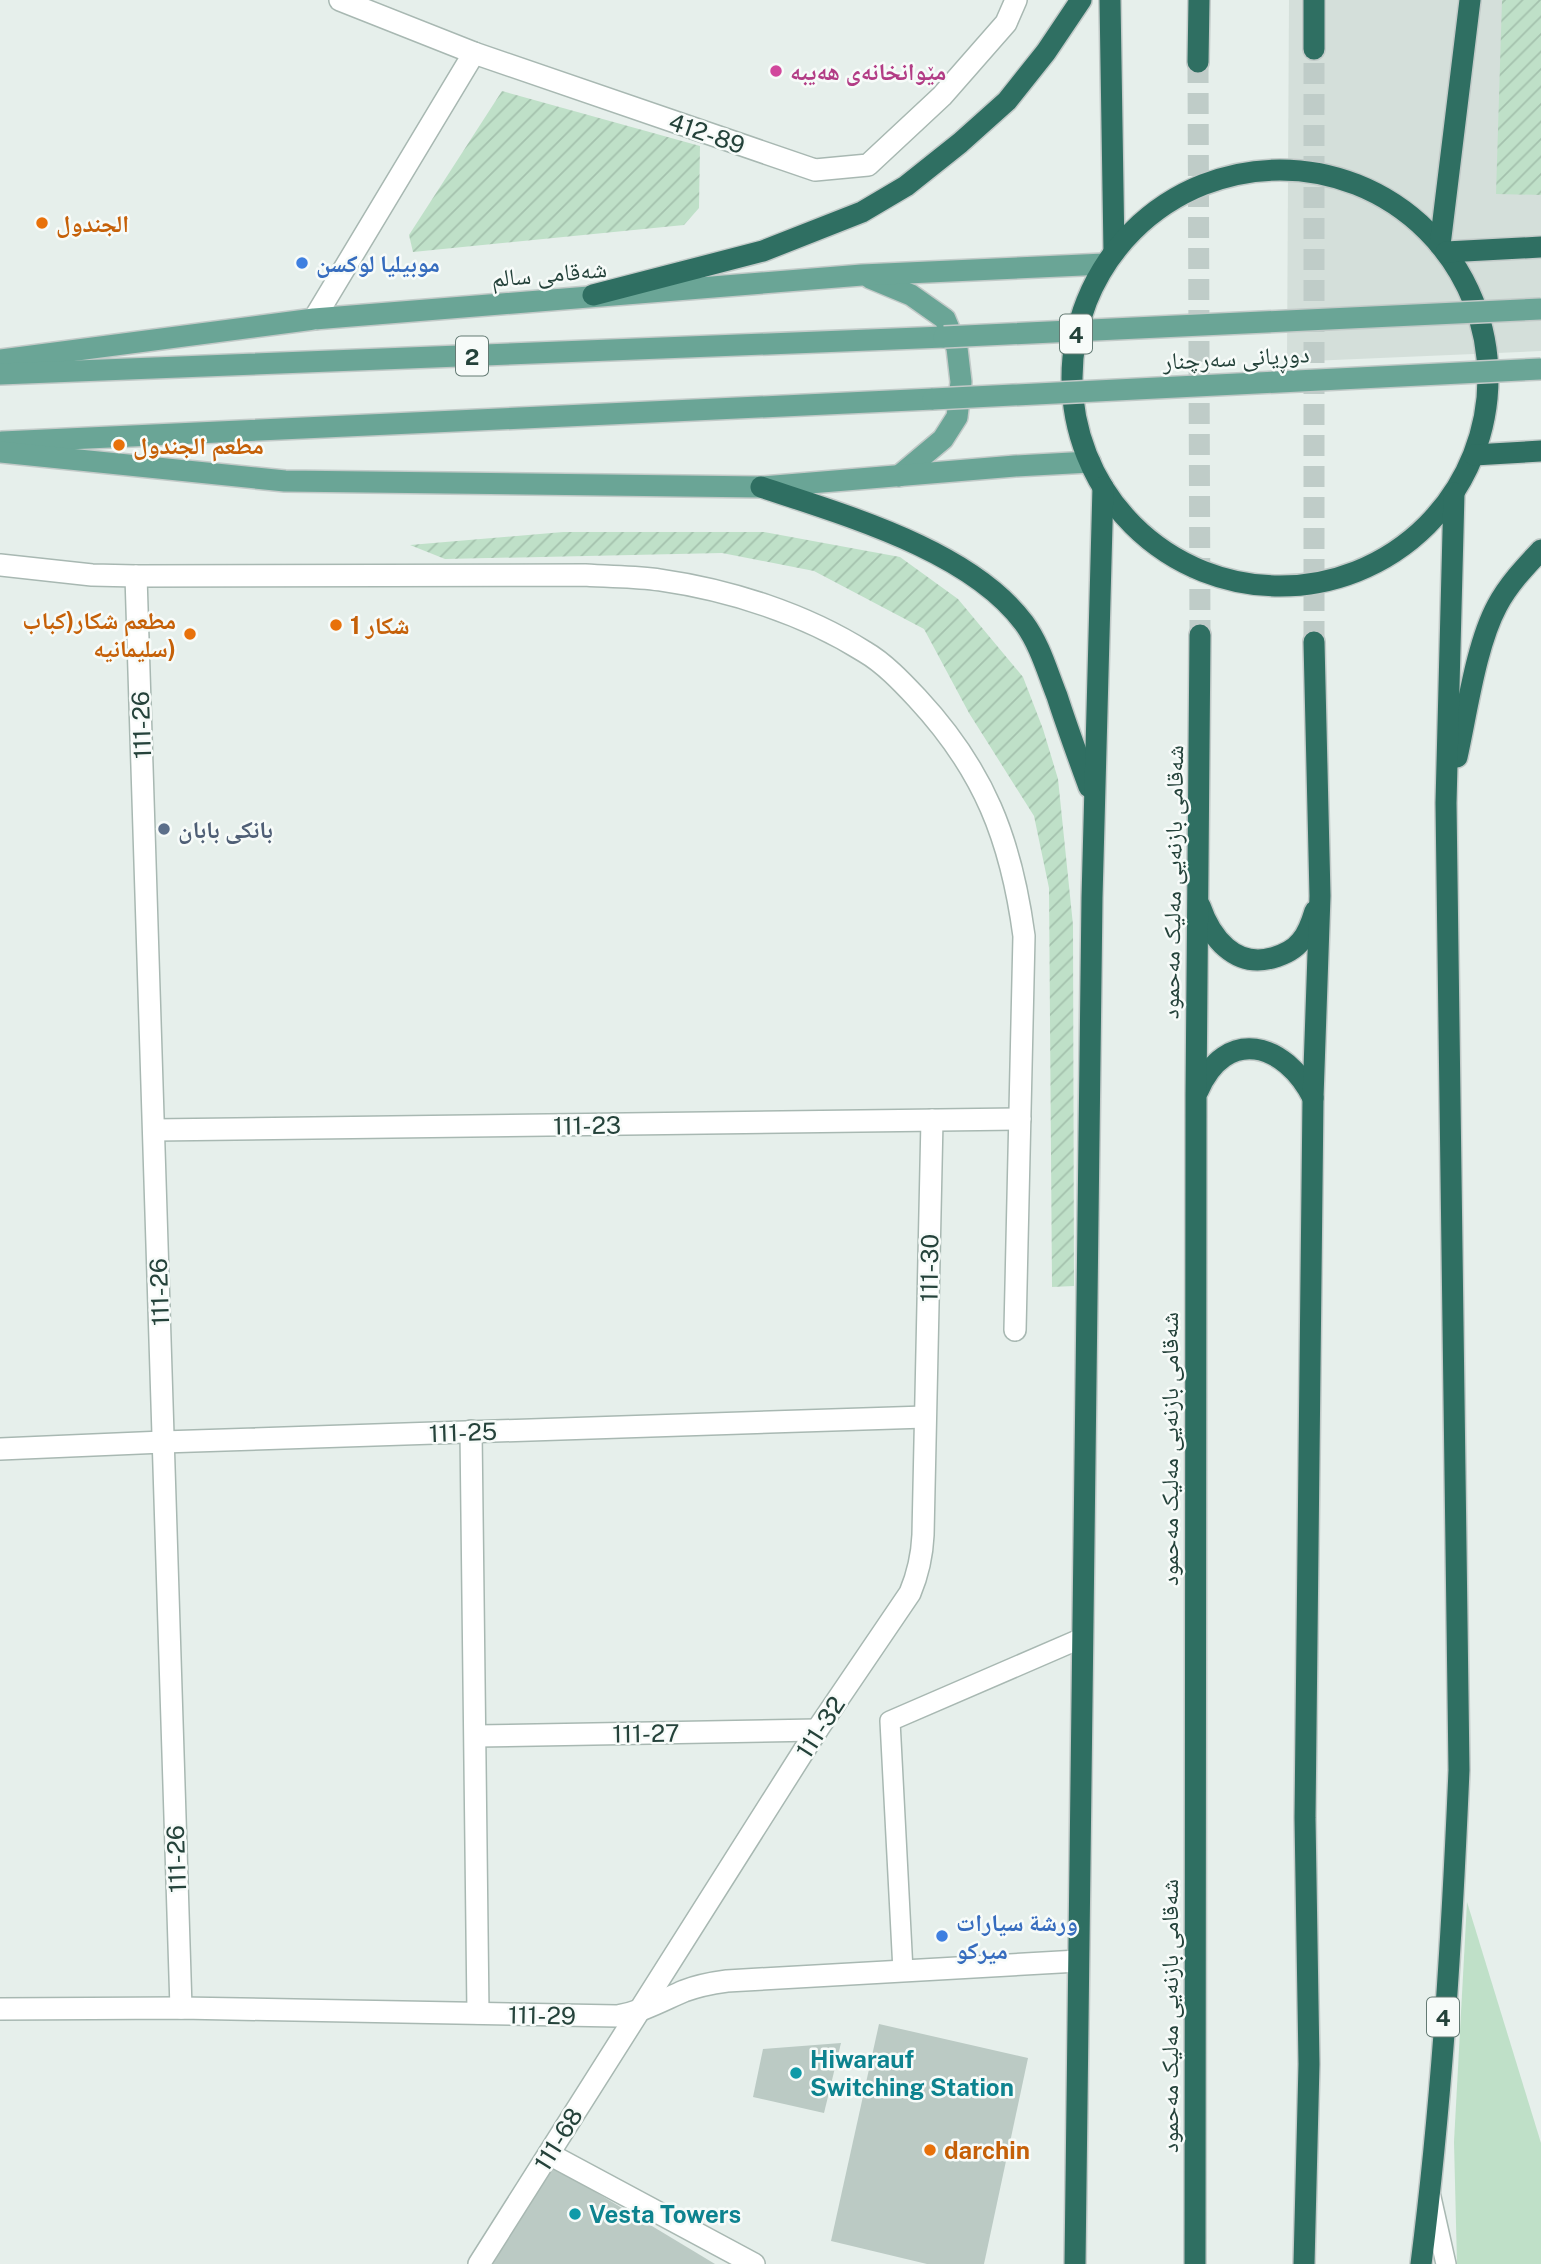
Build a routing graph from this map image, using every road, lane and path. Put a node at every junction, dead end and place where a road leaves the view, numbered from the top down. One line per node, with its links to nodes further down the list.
1 (340, 0): 9 (street, 412-89)
2 (1016, 0): 9 (street, 412-89)
3 (1081, 0): 15 (highway)
4 (1110, 0): 13 (highway, 4)
5 (1199, 0): 10 (highway)
6 (1314, 0): 8 (highway)
7 (1471, 0): 12 (highway)
8 (1314, 49)
9 (474, 53): 17 (street)
10 (1198, 61)
11 (1541, 247): 12 (highway)
12 (1443, 249): 13 (highway, 4); 24 (highway, 4)
13 (1110, 258): 14 (main road, شەقامی سالم); 25 (highway, 4)
14 (862, 275): 15 (main road, شەقامی سالم); 26 (main road)
15 (593, 295): 17 (main road, شەقامی سالم)
16 (1541, 309): 20 (main road, دوڕیانی سەرچنار / 2, bridge)
17 (314, 319): 18 (main road, شەقامی سالم)
18 (0, 360)
19 (1541, 369): 21 (main road, دوڕیانی سەرچنار, bridge)
20 (0, 374)
21 (0, 442)
22 (1541, 451): 24 (highway)
23 (0, 452): 28 (main road)
24 (1474, 455): 29 (highway, 4)
25 (1090, 462): 26 (main road); 27 (highway, 4)
26 (899, 476): 28 (main road)
27 (1103, 487): 29 (highway, 4); 35 (highway)
28 (761, 488): 35 (highway)
29 (1454, 493): 36 (highway)
30 (1541, 550): 36 (highway)
31 (0, 565): 32 (street)
32 (136, 576): 41 (street); 43 (street, 111-26)
33 (1200, 635): 38 (highway, شەقامی بازنەیی مەلیک مەحمود)
34 (1314, 642): 37 (highway)
35 (1094, 800): 49 (highway)
36 (1446, 803): 59 (highway, 4)
37 (1320, 896): 38 (highway); 40 (highway)
38 (1198, 900): 39 (highway, شەقامی بازنەیی مەلیک مەحمود)
39 (1196, 1096): 40 (highway); 63 (highway, شەقامی بازنەیی مەلیک مەحمود)
40 (1312, 1098): 64 (highway)
41 (1020, 1119): 42 (street, 111-23); 44 (street)
42 (932, 1120): 43 (street, 111-23); 45 (street, 111-30)
43 (154, 1130): 47 (street, 111-26)
44 (1016, 1330)
45 (925, 1417): 46 (street, 111-25); 50 (street, 111-32)
46 (471, 1431): 47 (street, 111-25); 51 (street)
47 (163, 1442): 48 (street, 111-25); 54 (street, 111-26)
48 (0, 1449)
49 (1082, 1638): 52 (highway); 53 (lane)
50 (817, 1730): 51 (street, 111-27); 57 (street, 111-32)
51 (476, 1736): 56 (street)
52 (1078, 1961): 53 (street, 111-29); 62 (highway)
53 (903, 1971): 57 (street, 111-29)
54 (181, 2008): 55 (street, 111-29); 56 (street, 111-29)
55 (0, 2009)
56 (478, 2013): 57 (street, 111-29)
57 (636, 2013): 58 (street, 111-68)
58 (549, 2154): 60 (street, 111-68); 61 (street)
59 (1430, 2193): 65 (highway, 4); 66 (lane)
60 (479, 2264)
61 (754, 2264)
62 (1075, 2264)
63 (1195, 2264)
64 (1304, 2264)
65 (1421, 2264)
66 (1446, 2264)

